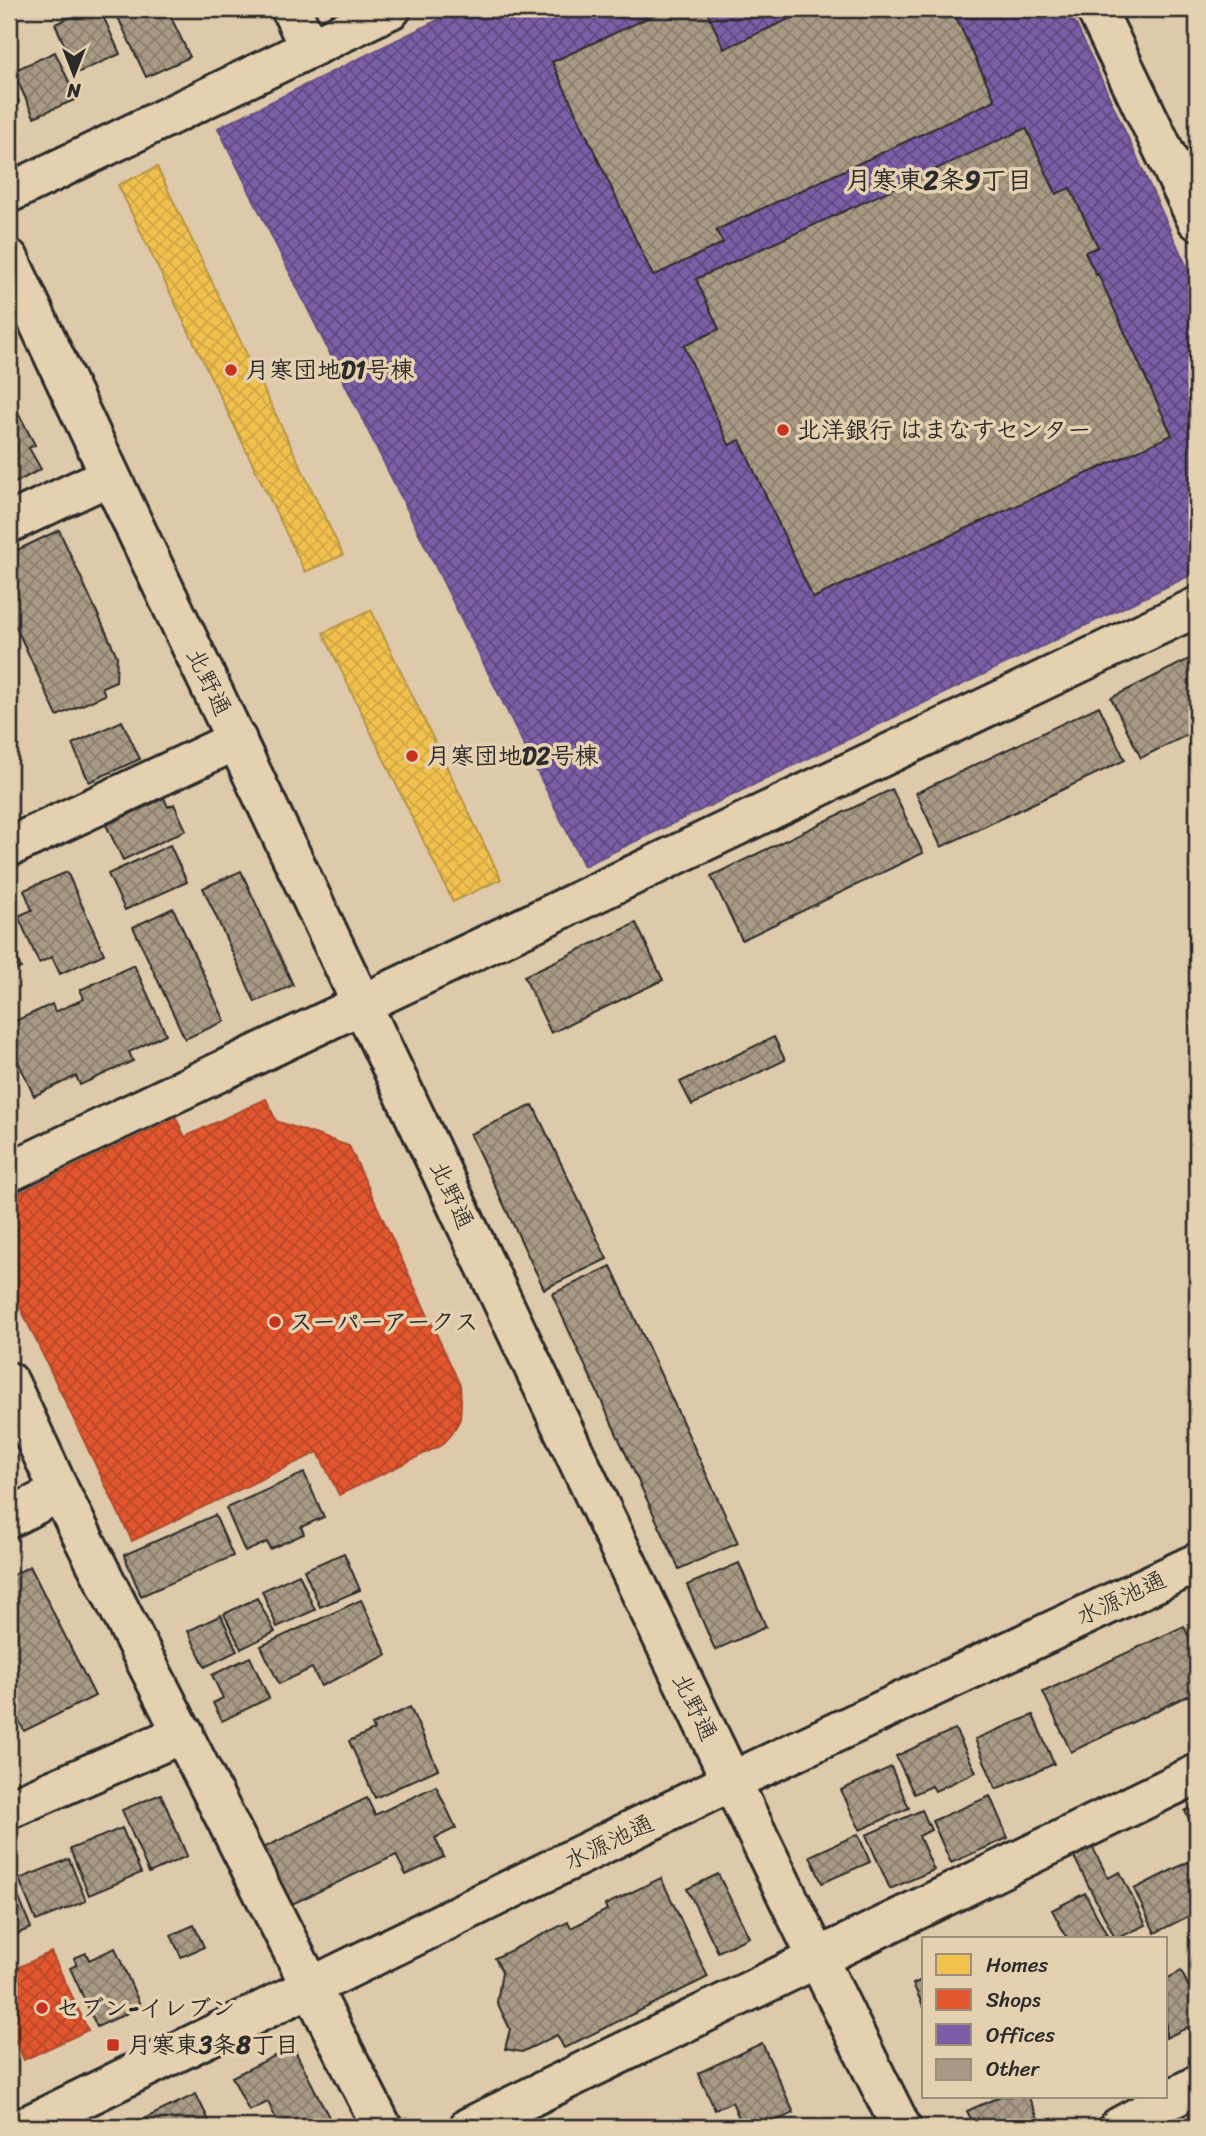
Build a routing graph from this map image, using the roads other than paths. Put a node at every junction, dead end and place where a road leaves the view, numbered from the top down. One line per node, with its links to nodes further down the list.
1 (291, 9): 4 (street)
2 (391, 9): 4 (street)
3 (1096, 9): 6 (street)
4 (309, 48): 5 (street)
5 (9, 192)
6 (1197, 220)
7 (9, 259): 8 (street, 北野通)
8 (109, 476): 9 (street); 11 (street, 北野通)
9 (9, 523)
10 (1197, 607): 13 (street)
11 (237, 740): 12 (street); 13 (street, 北野通)
12 (9, 848)
13 (362, 1004): 14 (street); 21 (street, 北野通)
14 (9, 1172)
15 (9, 1382): 16 (street)
16 (60, 1492): 17 (street); 19 (street)
17 (9, 1518)
18 (1197, 1564): 21 (street, 水源池通)
19 (184, 1734): 22 (street); 24 (street)
20 (1197, 1774): 23 (street)
21 (732, 1781): 23 (street, 北野通); 24 (street, 水源池通)
22 (9, 1809)
23 (816, 1958): 28 (street); 29 (street, 北野通)
24 (310, 1988): 26 (street, 水源池通); 27 (street)
25 (1197, 2085): 30 (street)
26 (24, 2127)
27 (382, 2127)
28 (469, 2127)
29 (901, 2127)
30 (1119, 2127)

